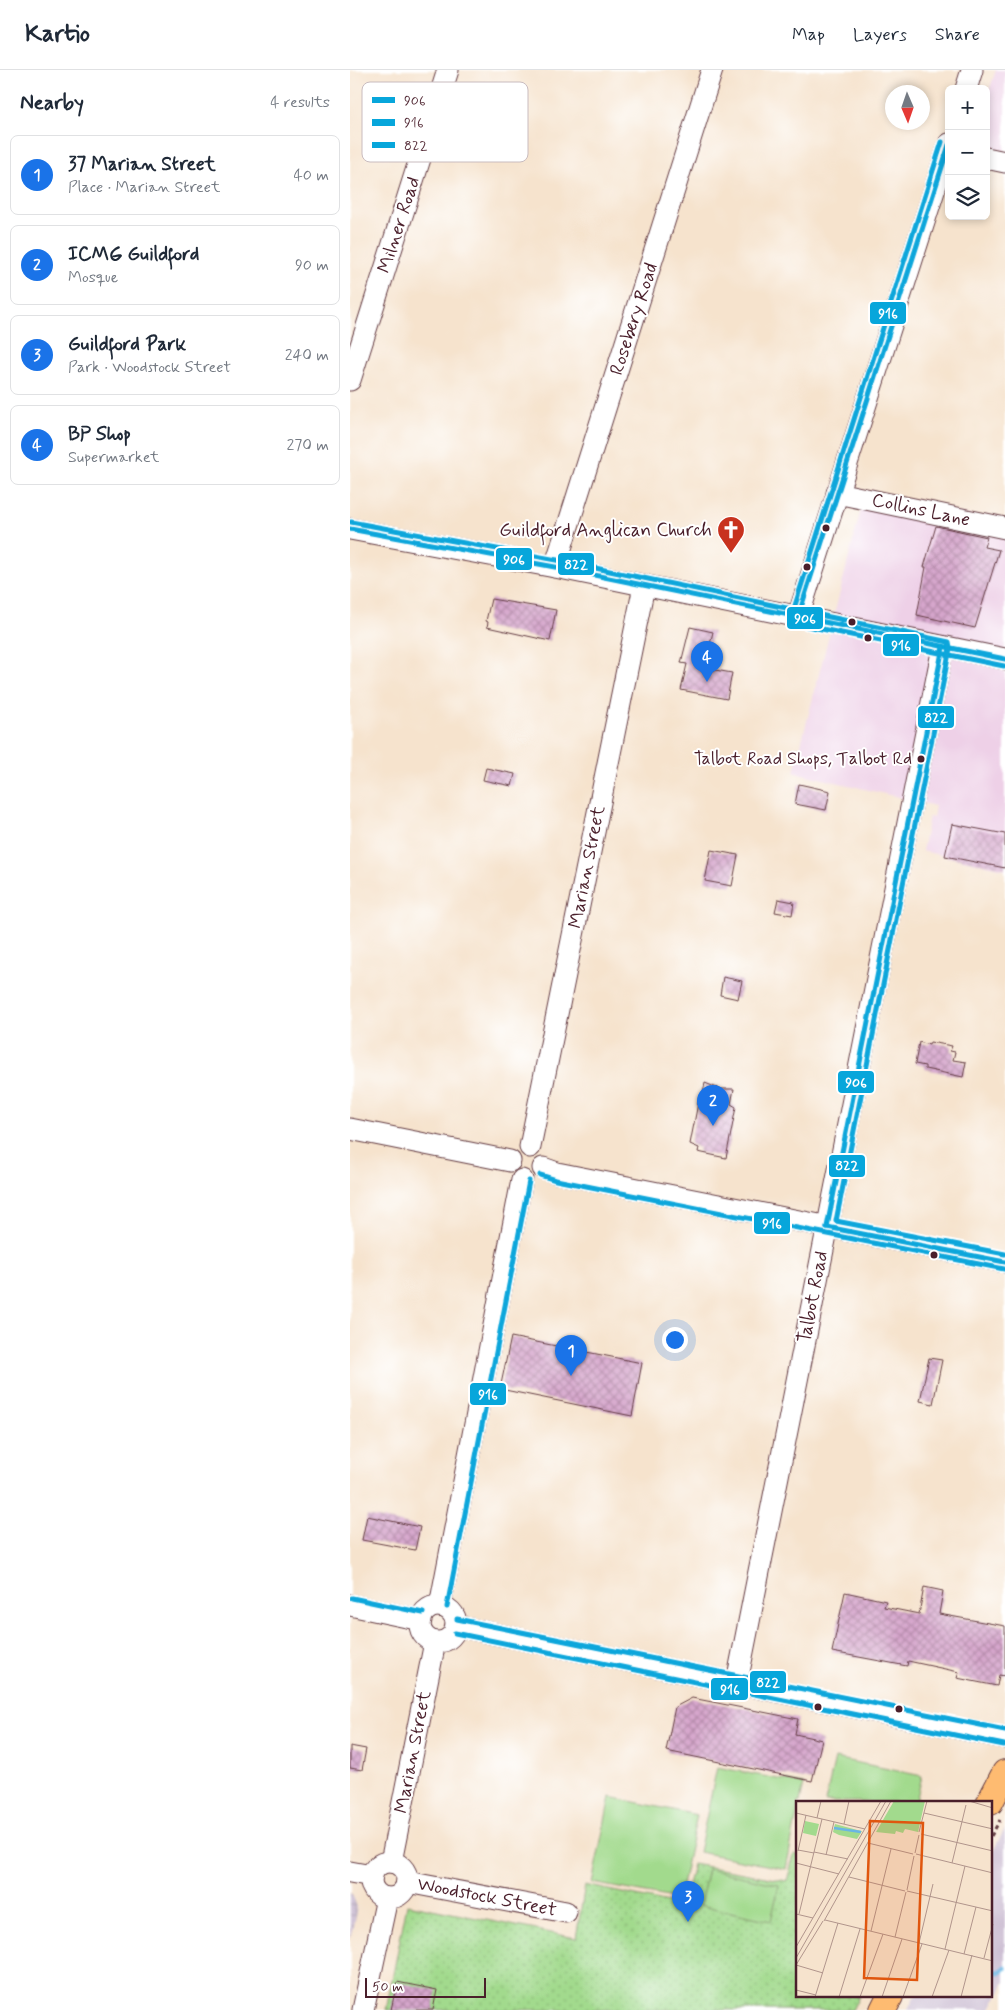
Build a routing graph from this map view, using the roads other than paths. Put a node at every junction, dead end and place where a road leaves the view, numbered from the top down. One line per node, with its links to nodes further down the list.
1 (448, 70): 4 (street, Milner Road)
2 (712, 70): 14 (street, Rosebery Road)
3 (972, 70): 5 (street)
4 (444, 82)
5 (967, 85)
6 (945, 157): 11 (street)
7 (990, 159): 9 (street)
8 (419, 162): 10 (street, Milner Road)
9 (1005, 162)
10 (350, 380)
11 (837, 493): 12 (street, Collins Lane); 16 (street)
12 (1005, 528)
13 (350, 529): 14 (street)
14 (556, 567): 15 (street)
15 (644, 586): 16 (street); 20 (street, Marian Street)
16 (798, 617): 17 (street)
17 (943, 647): 18 (street); 24 (street, Talbot Road)
18 (1005, 659)
19 (350, 1129): 21 (street)
20 (530, 1147): 21 (street); 22 (street)
21 (510, 1162): 23 (street)
22 (543, 1168): 23 (street); 24 (street)
23 (522, 1180): 27 (street)
24 (827, 1227): 25 (street); 31 (street, Talbot Road)
25 (1005, 1262)
26 (350, 1606): 28 (street)
27 (440, 1606): 28 (street); 29 (street)
28 (421, 1620): 30 (street)
29 (456, 1626): 30 (street); 31 (street)
30 (435, 1642): 35 (street, Marian Street)
31 (737, 1682): 32 (street)
32 (1005, 1738)
33 (1005, 1772): 34 (main road)
34 (995, 1811)
35 (391, 1862): 37 (street); 38 (street)
36 (350, 1872): 37 (street)
37 (372, 1876): 39 (street)
38 (408, 1882): 39 (street); 40 (street, Woodstock Street)
39 (387, 1898): 42 (street)
40 (566, 1912)
41 (889, 1998): 43 (main road)
42 (363, 2010)
43 (883, 2010)

